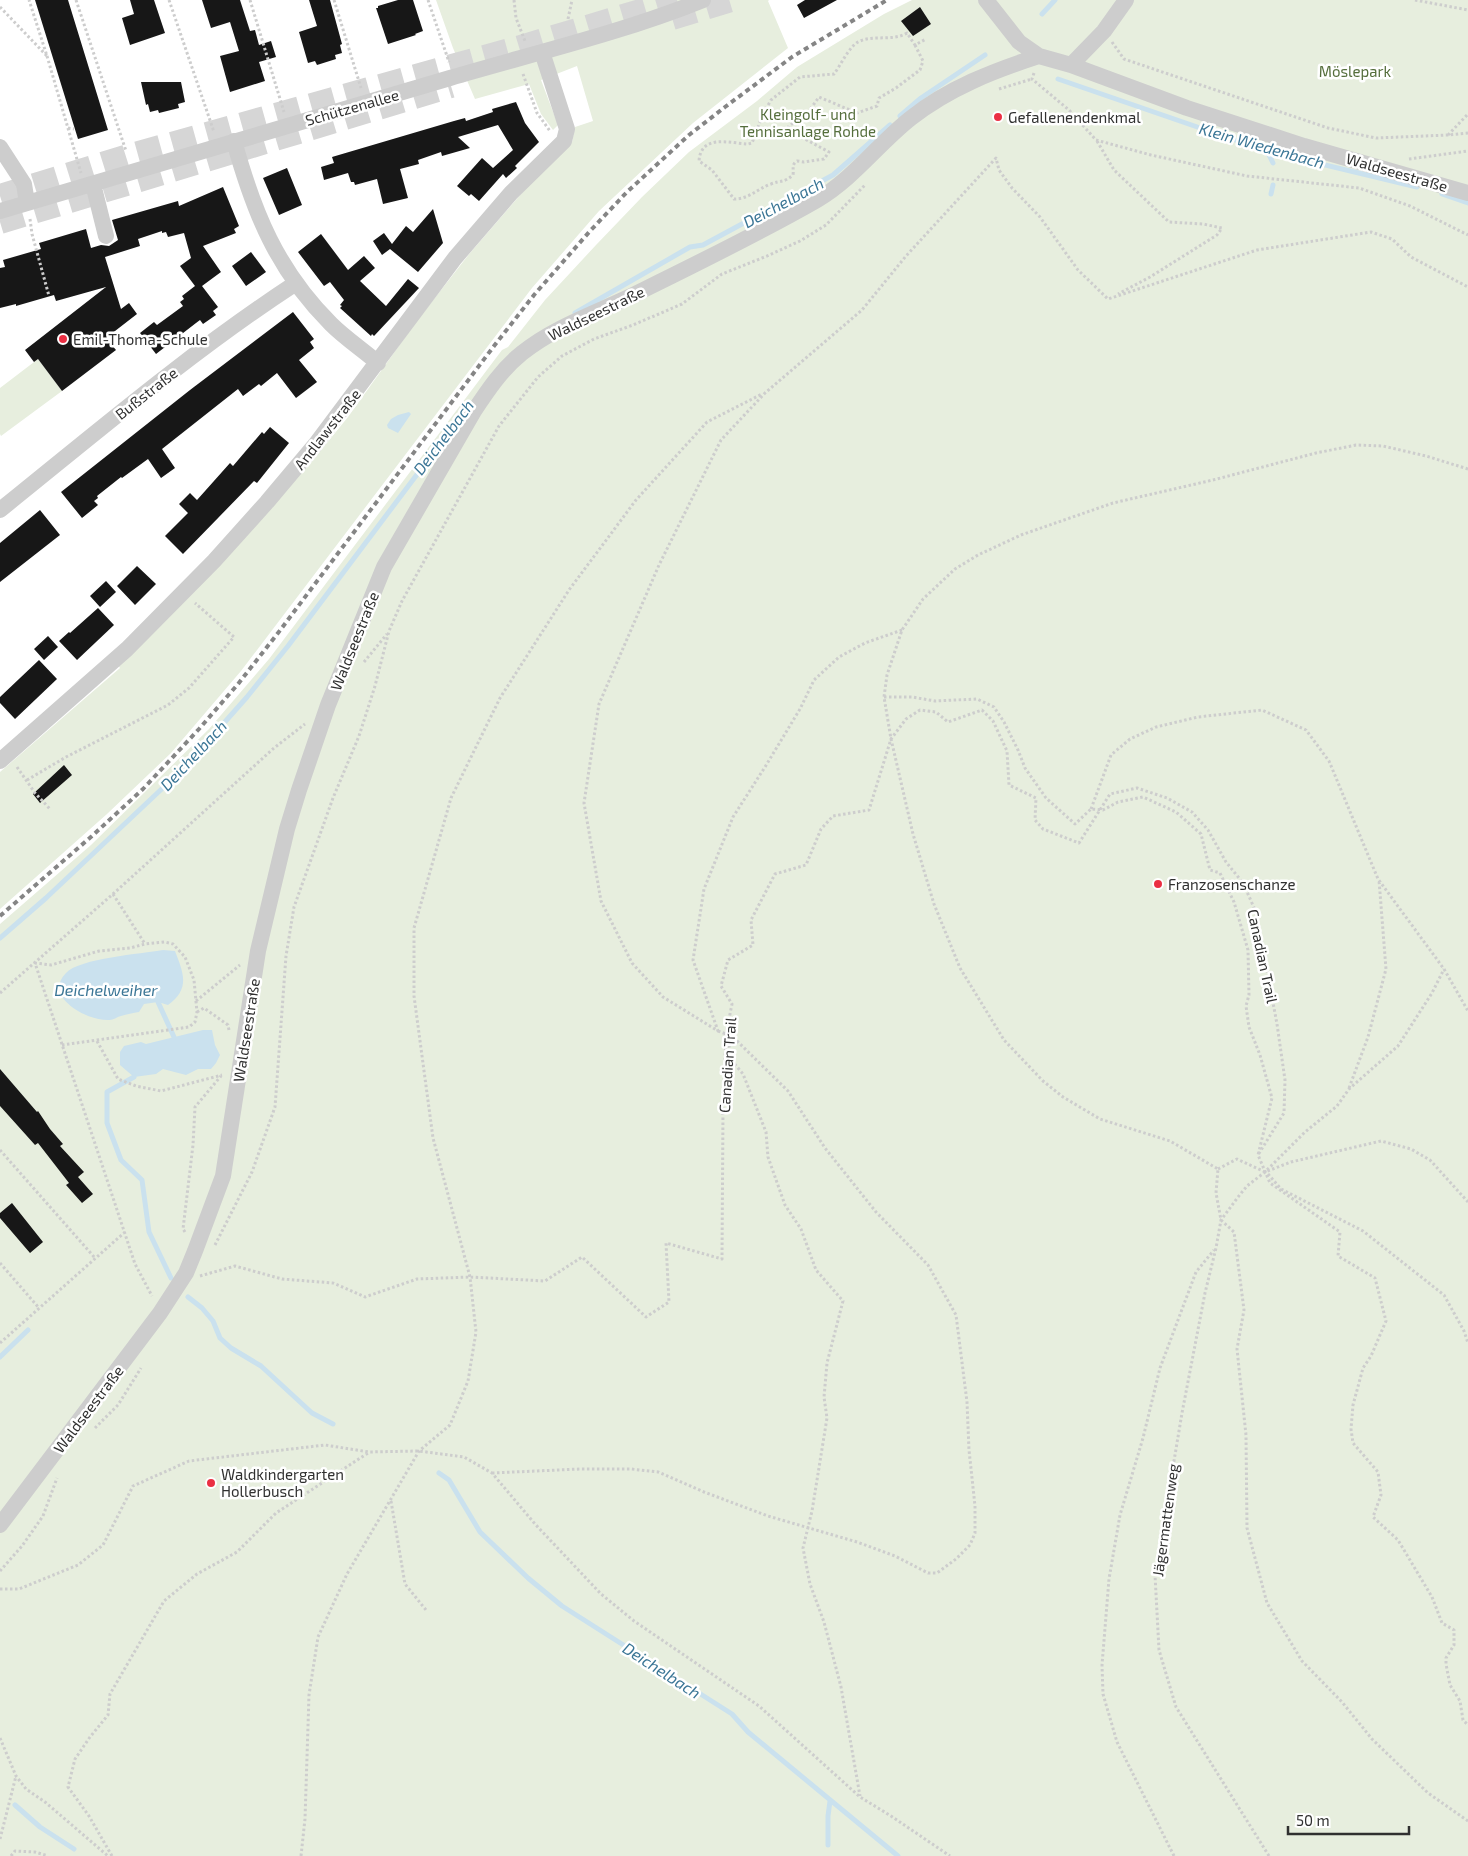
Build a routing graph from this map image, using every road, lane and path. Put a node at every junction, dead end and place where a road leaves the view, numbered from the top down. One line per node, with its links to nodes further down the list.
1 (29, 0): 20 (path)
2 (76, 0): 40 (path)
3 (169, 0): 37 (path)
4 (250, 0): 31 (path)
5 (334, 0): 29 (path)
6 (428, 0): 24 (path)
7 (514, 0): 21 (path)
8 (572, 0): 16 (path)
9 (703, 0): 13 (street, Schützenallee)
10 (986, 0): 22 (street)
11 (1126, 0): 17 (street)
12 (1415, 0): 15 (path)
13 (678, 5): 21 (street, Schützenallee)
14 (0, 7): 20 (path)
15 (1468, 10)
16 (568, 19)
17 (1104, 32): 23 (street); 35 (path)
18 (926, 40): 19 (path)
19 (915, 45): 19 (path)
20 (47, 56): 26 (path)
21 (530, 56): 24 (street, Schützenallee); 38 (street); 38 (path)
22 (1039, 56): 23 (street, Waldseestraße); 25 (path); 70 (street, Waldseestraße)
23 (1071, 65): 45 (street, Waldseestraße)
24 (453, 77): 29 (street, Schützenallee)
25 (1032, 79): 28 (path); 36 (path)
26 (55, 82): 27 (path); 32 (path)
27 (62, 88)
28 (994, 90)
29 (366, 103): 31 (street, Schützenallee)
30 (1468, 114): 35 (path)
31 (288, 125): 37 (street, Schützenallee)
32 (68, 128): 33 (path); 44 (path)
33 (74, 129)
34 (1468, 133): 35 (path)
35 (1448, 135)
36 (1096, 140): 48 (path); 53 (path)
37 (226, 144): 44 (street, Schützenallee); 50 (street)
38 (561, 145): 54 (street, Andlawstraße)
39 (0, 146): 46 (street)
40 (126, 151)
41 (1468, 151): 42 (path)
42 (1400, 160)
43 (869, 181): 94 (path)
44 (89, 185): 46 (street, Schützenallee); 49 (street)
45 (1468, 193)
46 (27, 203): 47 (street, Schützenallee); 52 (path)
47 (0, 211)
48 (1468, 235)
49 (106, 236)
50 (296, 283): 54 (street); 57 (street, Bußstraße)
51 (1468, 287): 53 (path)
52 (49, 296)
53 (1108, 299): 55 (path)
54 (378, 363): 58 (street, Andlawstraße)
55 (765, 393): 77 (path); 99 (path)
56 (1468, 469): 59 (path)
57 (0, 510)
58 (183, 592): 63 (street, Andlawstraße); 64 (path)
59 (902, 630): 60 (path); 77 (path)
60 (884, 697): 62 (path); 66 (path)
61 (305, 724): 68 (path)
62 (891, 739): 78 (path, Canadian Trail); 86 (path, Canadian Trail); 87 (path)
63 (4, 758): 64 (path)
64 (27, 780): 65 (path)
65 (50, 809)
66 (1091, 809): 67 (path); 86 (path)
67 (1378, 879): 72 (path); 84 (path)
68 (113, 894): 69 (path); 71 (path)
69 (145, 944): 71 (path); 74 (path)
70 (258, 951): 74 (path); 93 (street, Waldseestraße)
71 (35, 963): 73 (path); 81 (path)
72 (1444, 969): 75 (path); 84 (path)
73 (0, 993)
74 (196, 1001): 76 (path)
75 (1468, 1011)
76 (197, 1012): 79 (path); 80 (path)
77 (718, 1031): 78 (path)
78 (726, 1034): 99 (path, Canadian Trail); 112 (path); 112 (path)
79 (230, 1037)
80 (97, 1041): 81 (path); 83 (path)
81 (62, 1045): 91 (path)
82 (225, 1069): 83 (path)
83 (222, 1076): 93 (path)
84 (1349, 1089): 88 (path)
85 (0, 1150): 95 (path)
86 (1258, 1155): 88 (path)
87 (1218, 1169): 88 (path); 90 (path)
88 (1265, 1172): 89 (path); 90 (path); 103 (path); 116 (path)
89 (1468, 1202)
90 (1221, 1220): 92 (path, Jägermattenweg); 120 (path)
91 (125, 1232): 95 (path); 101 (path)
92 (1216, 1248): 128 (path); 129 (path, Jägermattenweg)
93 (196, 1250): 98 (street, Waldseestraße)
94 (213, 1250)
95 (96, 1258): 100 (path)
96 (0, 1263): 100 (path)
97 (205, 1267): 98 (path)
98 (194, 1277): 99 (path, Canadian Trail); 101 (street, Waldseestraße)
99 (470, 1277): 106 (path)
100 (40, 1308): 102 (path)
101 (160, 1313): 111 (street, Waldseestraße)
102 (0, 1343)
103 (1468, 1343)
104 (145, 1361): 105 (path)
105 (94, 1429)
106 (419, 1451): 107 (path); 109 (path); 110 (path)
107 (369, 1452): 114 (path); 125 (path)
108 (59, 1470): 113 (path)
109 (492, 1474): 112 (path); 119 (path)
110 (390, 1500): 115 (path); 126 (path)
111 (0, 1525)
112 (807, 1528): 119 (path)
113 (0, 1572)
114 (0, 1590)
115 (426, 1610)
116 (1468, 1724)
117 (0, 1738): 118 (path)
118 (16, 1776): 121 (path); 124 (path)
119 (860, 1797): 127 (path)
120 (1468, 1821)
121 (0, 1839)
122 (11, 1856): 123 (path)
123 (48, 1856)
124 (108, 1856)
125 (112, 1856)
126 (301, 1856)
127 (950, 1856)
128 (1174, 1856)
129 (1269, 1856)

